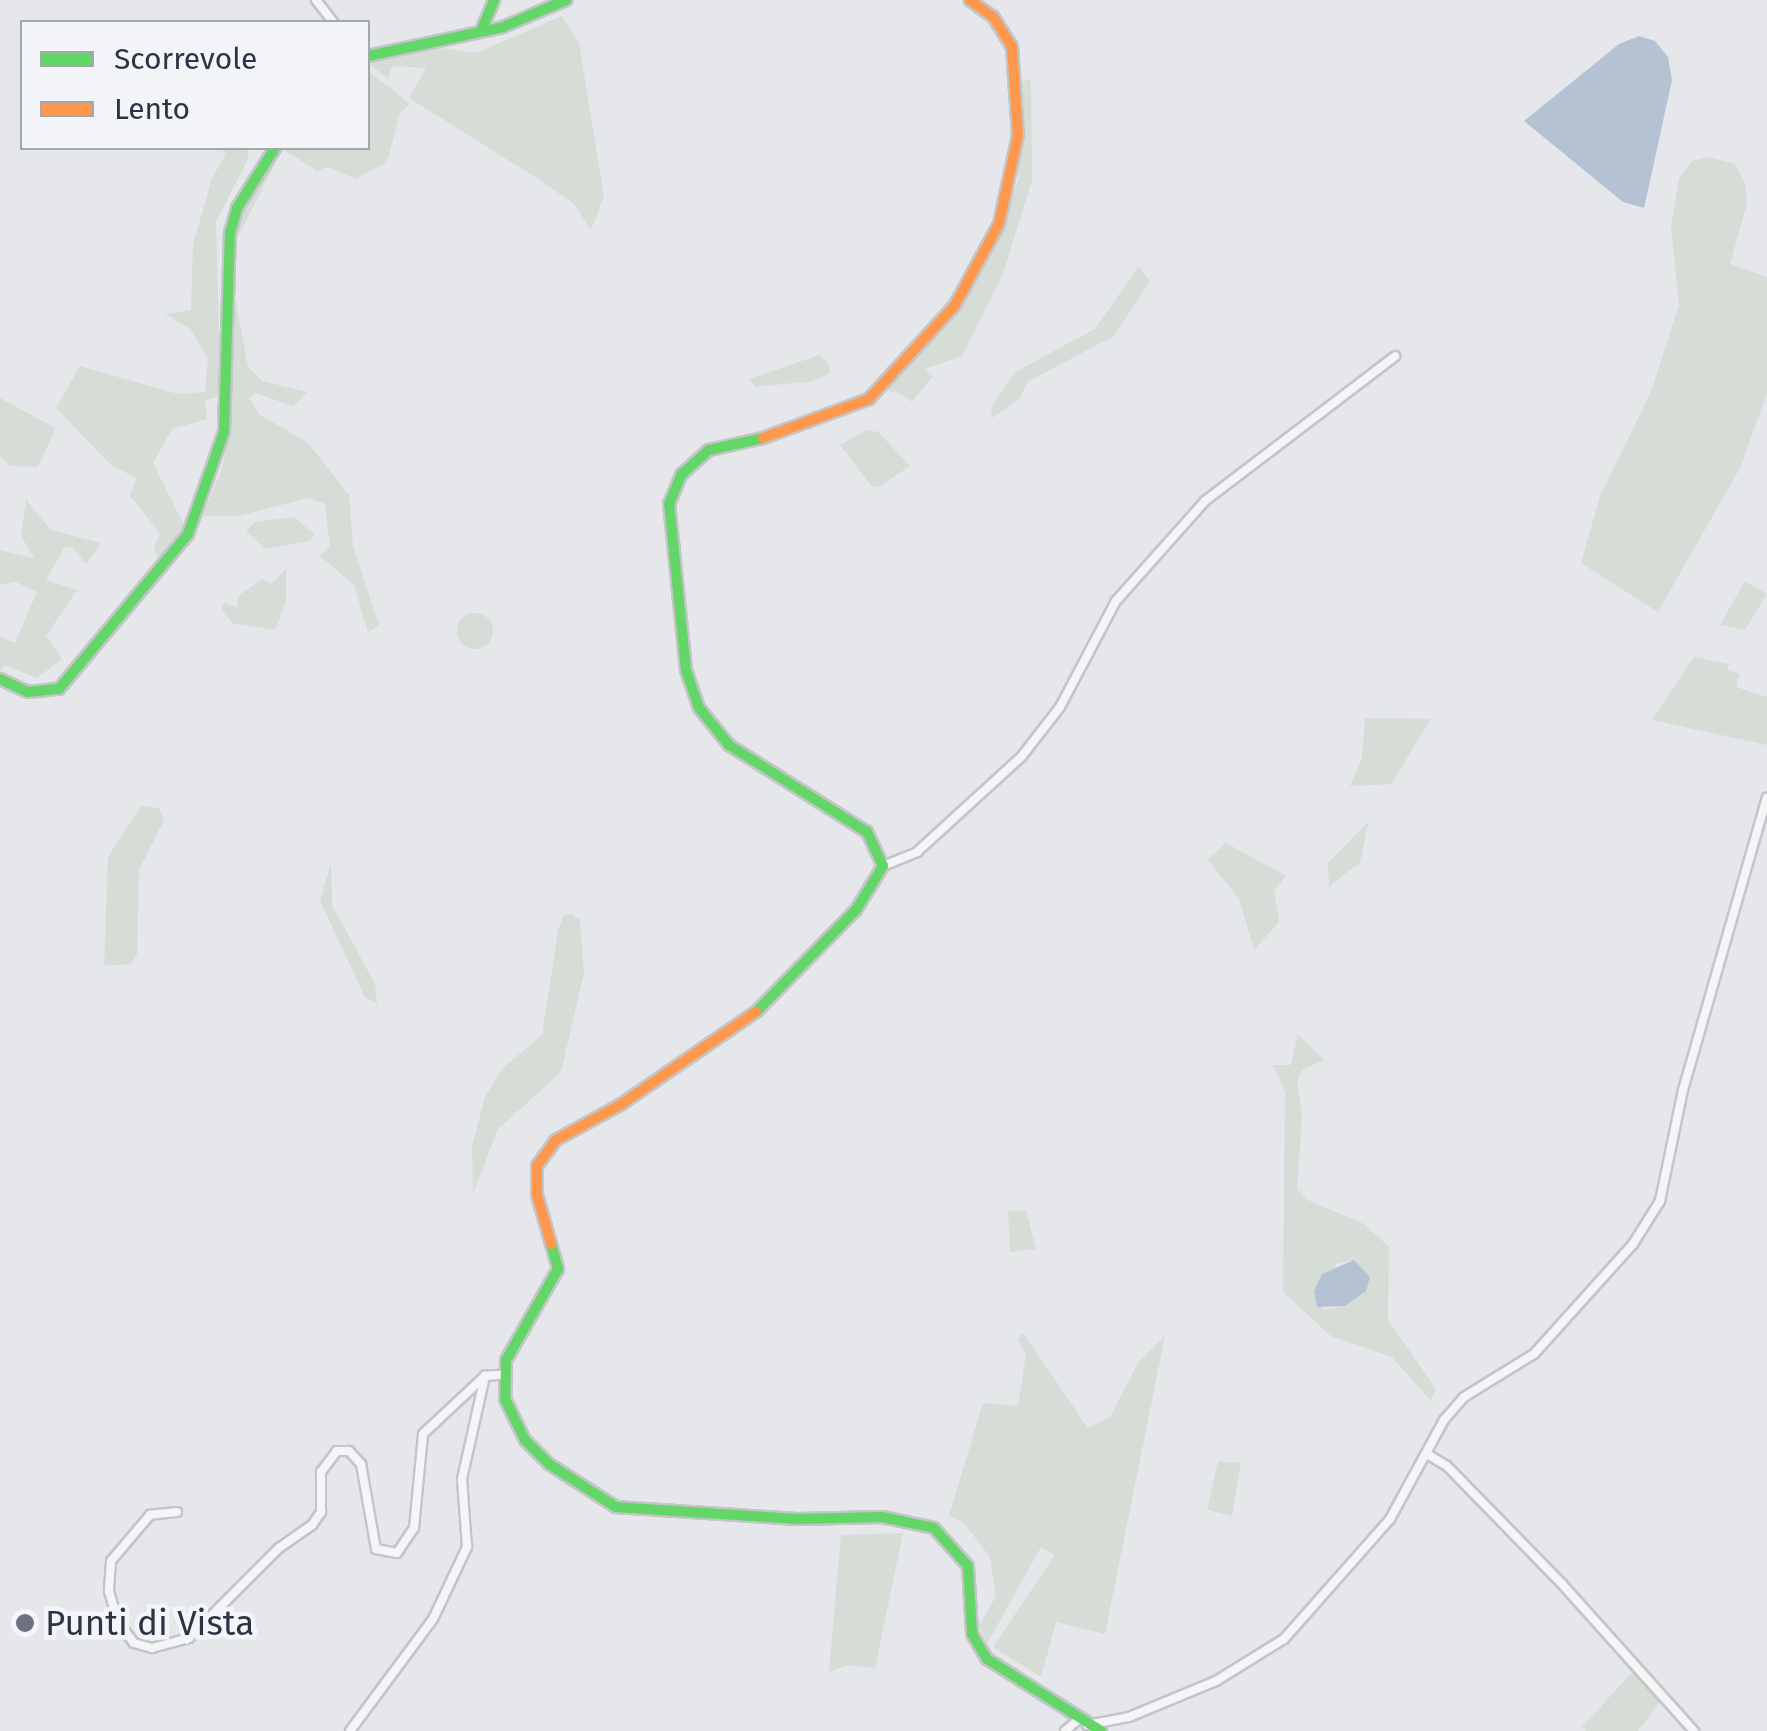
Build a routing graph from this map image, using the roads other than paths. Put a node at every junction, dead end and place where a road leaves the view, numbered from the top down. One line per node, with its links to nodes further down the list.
1 (316, 0): 5 (street)
2 (494, 0): 6 (main road)
3 (566, 0): 6 (main road)
4 (970, 0): 12 (main road)
5 (331, 20)
6 (481, 31): 7 (main road)
7 (370, 56)
8 (274, 150): 10 (main road)
9 (1396, 356): 12 (street)
10 (0, 679)
11 (1767, 798): 15 (street)
12 (884, 866): 13 (main road)
13 (506, 1374): 14 (street); 17 (main road)
14 (485, 1376): 16 (street); 18 (street)
15 (1427, 1454): 17 (street); 21 (street)
16 (177, 1512)
17 (1083, 1722): 19 (street); 20 (main road)
18 (350, 1731)
19 (1065, 1731)
20 (1101, 1731)
21 (1694, 1731)

